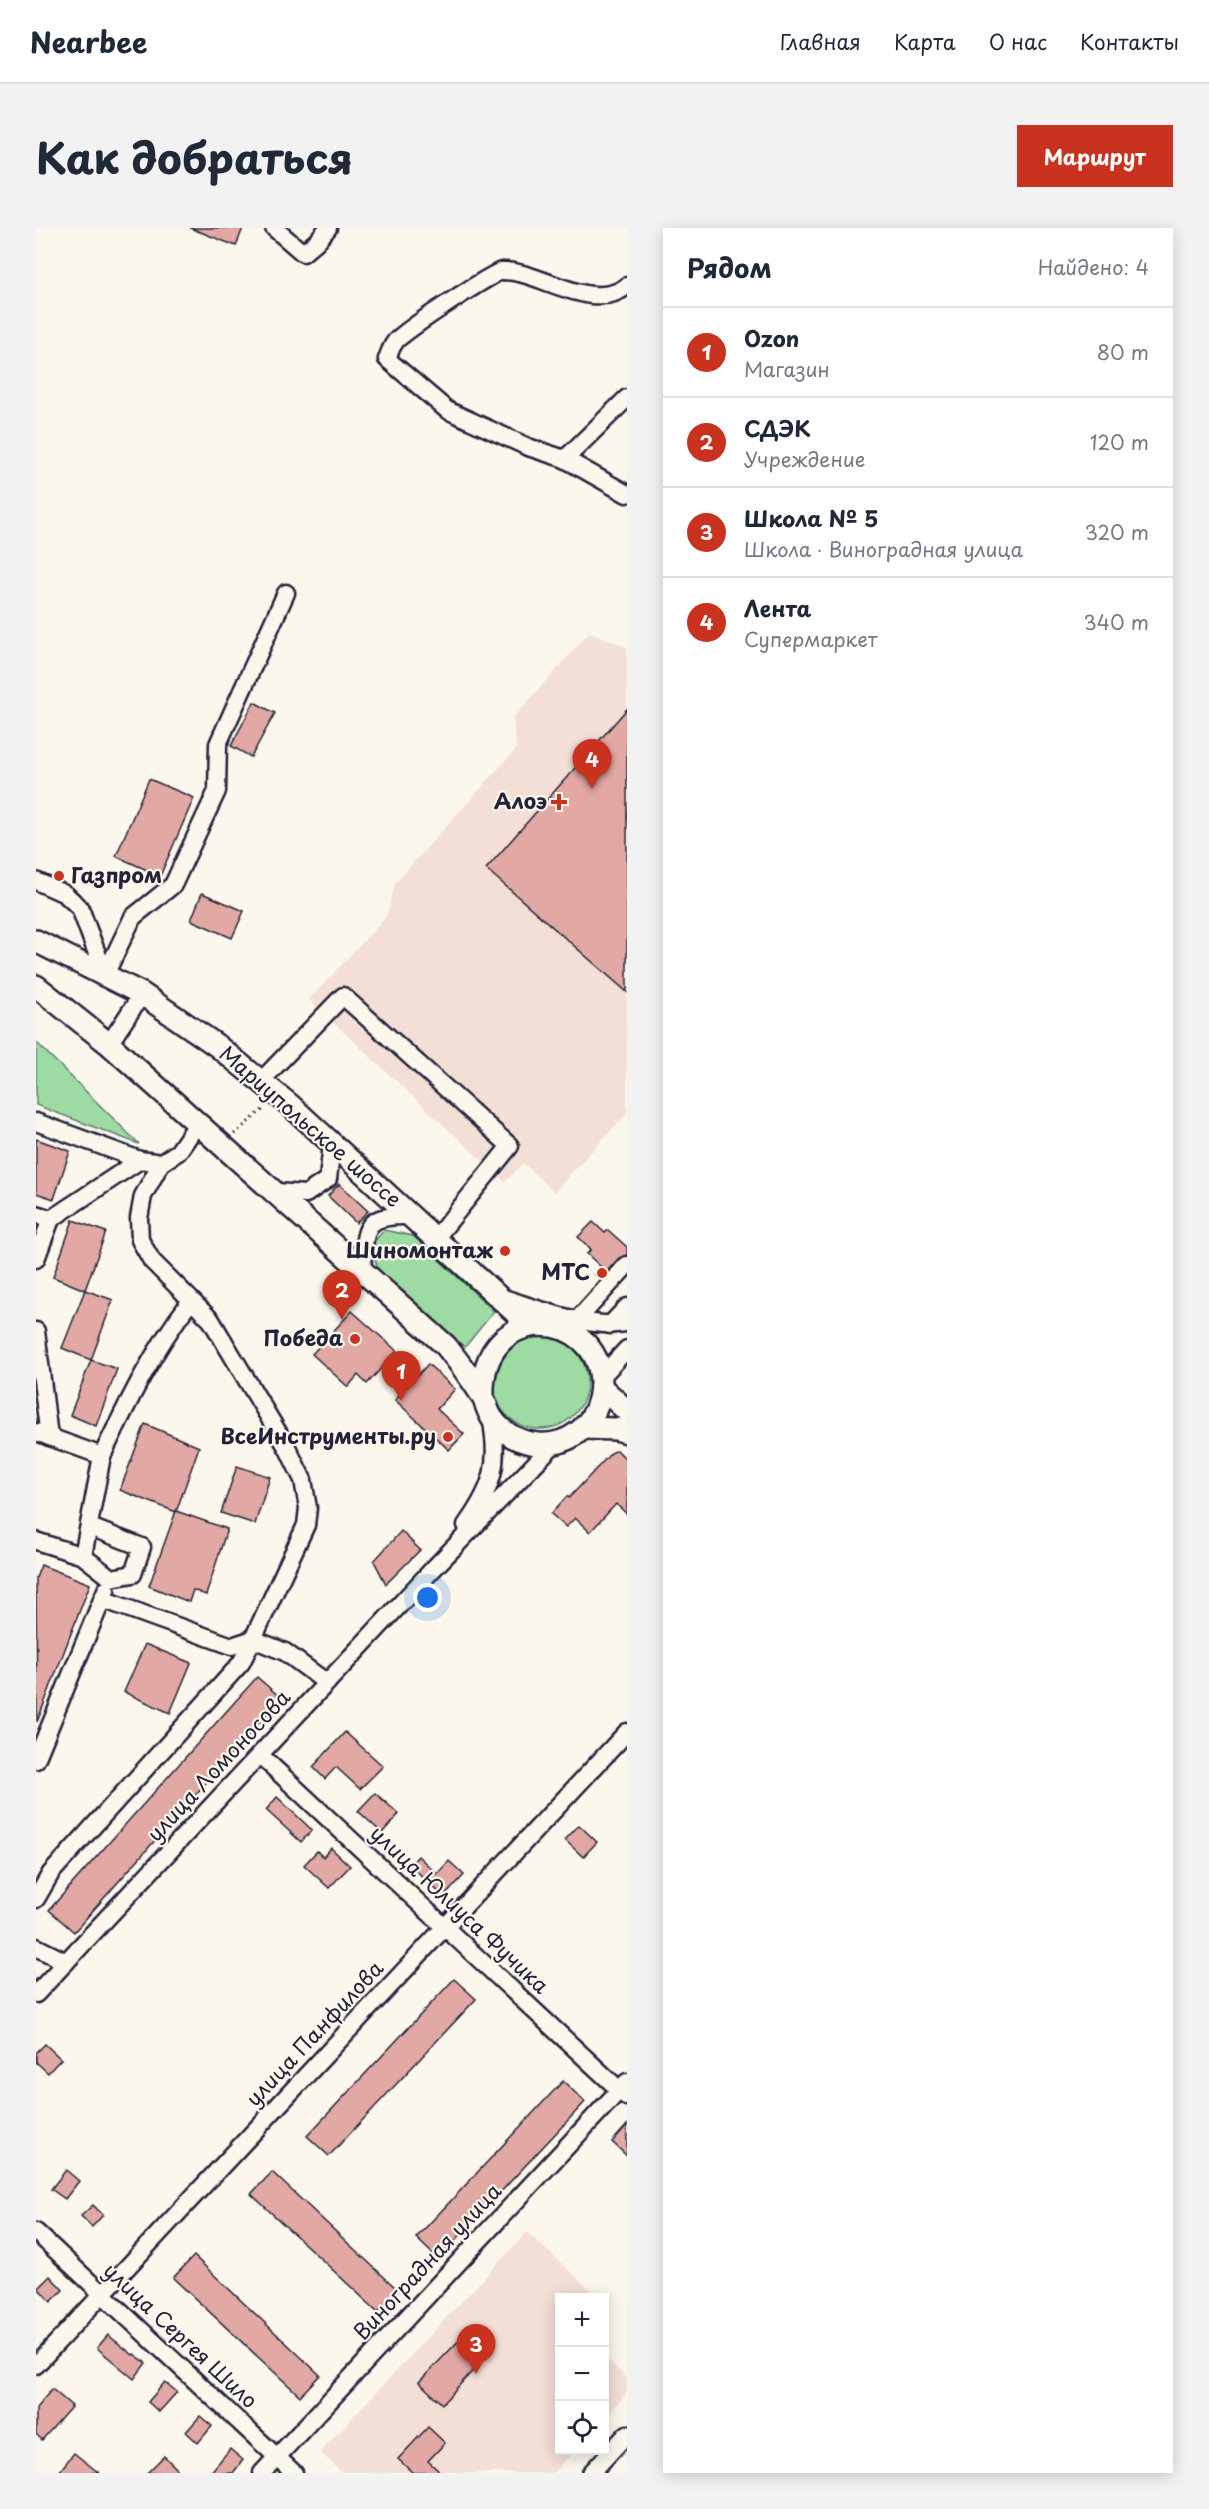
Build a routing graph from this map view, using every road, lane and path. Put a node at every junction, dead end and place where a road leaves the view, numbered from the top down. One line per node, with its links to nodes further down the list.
1 (274, 228): 2 (street)
2 (328, 228)
3 (627, 286): 5 (street)
4 (627, 398): 5 (street)
5 (565, 459): 6 (street)
6 (627, 494)
7 (286, 593): 10 (street)
8 (36, 881): 10 (street)
9 (36, 942): 10 (main road, Мариупольское шоссе)
10 (105, 975): 12 (main road, Мариупольское шоссе)
11 (36, 986): 13 (main road)
12 (142, 994): 13 (street); 14 (main road, Мариупольское шоссе)
13 (109, 1044): 17 (main road)
14 (261, 1081): 15 (main road, Мариупольское шоссе); 25 (street)
15 (279, 1096): 18 (path); 19 (main road, Мариупольское шоссе)
16 (36, 1122): 20 (street)
17 (198, 1123): 18 (main road); 21 (street)
18 (222, 1144): 22 (main road)
19 (332, 1144): 22 (street); 24 (main road, Мариупольское шоссе)
20 (140, 1160): 21 (street); 23 (street)
21 (161, 1163): 30 (street)
22 (275, 1192): 28 (main road)
23 (43, 1216): 26 (street)
24 (411, 1216): 25 (main road, Мариупольское шоссе); 28 (street)
25 (435, 1239): 29 (main road, Мариупольское шоссе)
26 (36, 1259)
27 (627, 1265): 32 (street)
28 (362, 1270): 38 (main road)
29 (499, 1297): 32 (street); 34 (main road, Мариупольское шоссе)
30 (190, 1302): 45 (street); 52 (street)
31 (627, 1307): 33 (street)
32 (578, 1319): 33 (street)
33 (619, 1324)
34 (530, 1326): 37 (main road); 38 (main road)
35 (36, 1331): 43 (street)
36 (627, 1349): 37 (street)
37 (601, 1382): 39 (main road); 41 (main road)
38 (483, 1396): 40 (main road)
39 (627, 1411)
40 (491, 1417): 44 (main road); 49 (street, улица Ломоносова)
41 (583, 1428): 42 (main road); 44 (main road)
42 (627, 1432)
43 (43, 1435): 45 (street)
44 (555, 1443): 49 (street, улица Ломоносова)
45 (102, 1456): 46 (street)
46 (90, 1527): 48 (street); 50 (street)
47 (36, 1541): 48 (street)
48 (83, 1556): 50 (street)
49 (434, 1568): 53 (street, улица Ломоносова)
50 (111, 1578): 51 (street)
51 (102, 1599): 52 (street); 56 (street)
52 (253, 1639): 53 (street); 57 (street)
53 (327, 1683): 55 (street, улица Ломоносова)
54 (627, 1732): 58 (street, улица Панфилова)
55 (260, 1755): 58 (street, улица Юлиуса Фучика); 60 (street, улица Ломоносова)
56 (36, 1760)
57 (36, 1899)
58 (445, 1928): 62 (street, улица Юлиуса Фучика); 64 (street, улица Панфилова)
59 (36, 1947): 60 (street)
60 (66, 1962): 61 (street, улица Ломоносова)
61 (36, 1994)
62 (624, 2090): 67 (street, Виноградная улица)
63 (36, 2232): 64 (street, улица Сергея Шило)
64 (103, 2294): 65 (street, улица Панфилова); 67 (street, улица Сергея Шило)
65 (36, 2366)
66 (627, 2434): 70 (street)
67 (277, 2457): 68 (street, Виноградная улица); 69 (street, улица Сергея Шило)
68 (262, 2473)
69 (294, 2473)
70 (591, 2473)

